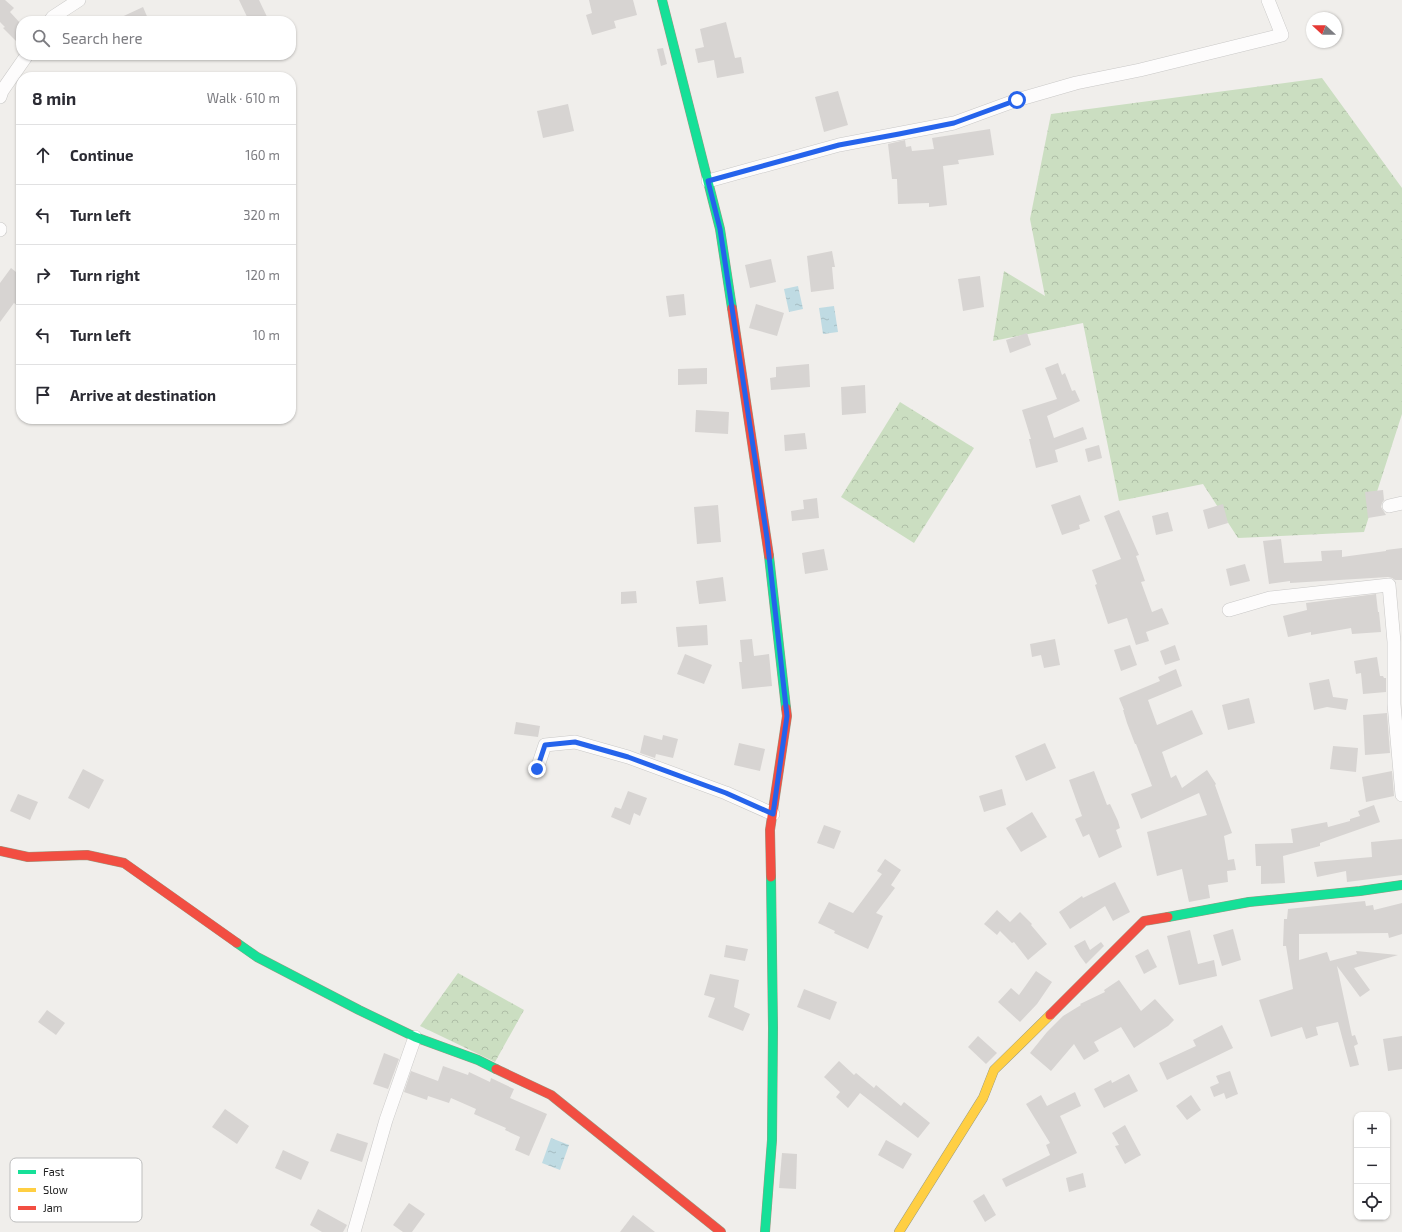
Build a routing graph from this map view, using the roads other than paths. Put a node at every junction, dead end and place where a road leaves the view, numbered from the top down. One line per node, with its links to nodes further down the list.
1 (79, 0): 4 (street)
2 (662, 0): 7 (street)
3 (1268, 0): 7 (street)
4 (55, 16)
5 (24, 60): 6 (street)
6 (0, 97)
7 (708, 181): 11 (street)
8 (1229, 610): 10 (street)
9 (537, 769): 11 (street)
10 (1402, 795)
11 (773, 814): 17 (street)
12 (0, 851): 14 (street)
13 (1402, 885): 18 (street)
14 (415, 1037): 15 (street); 16 (street)
15 (354, 1232)
16 (721, 1232)
17 (765, 1232)
18 (899, 1232)

